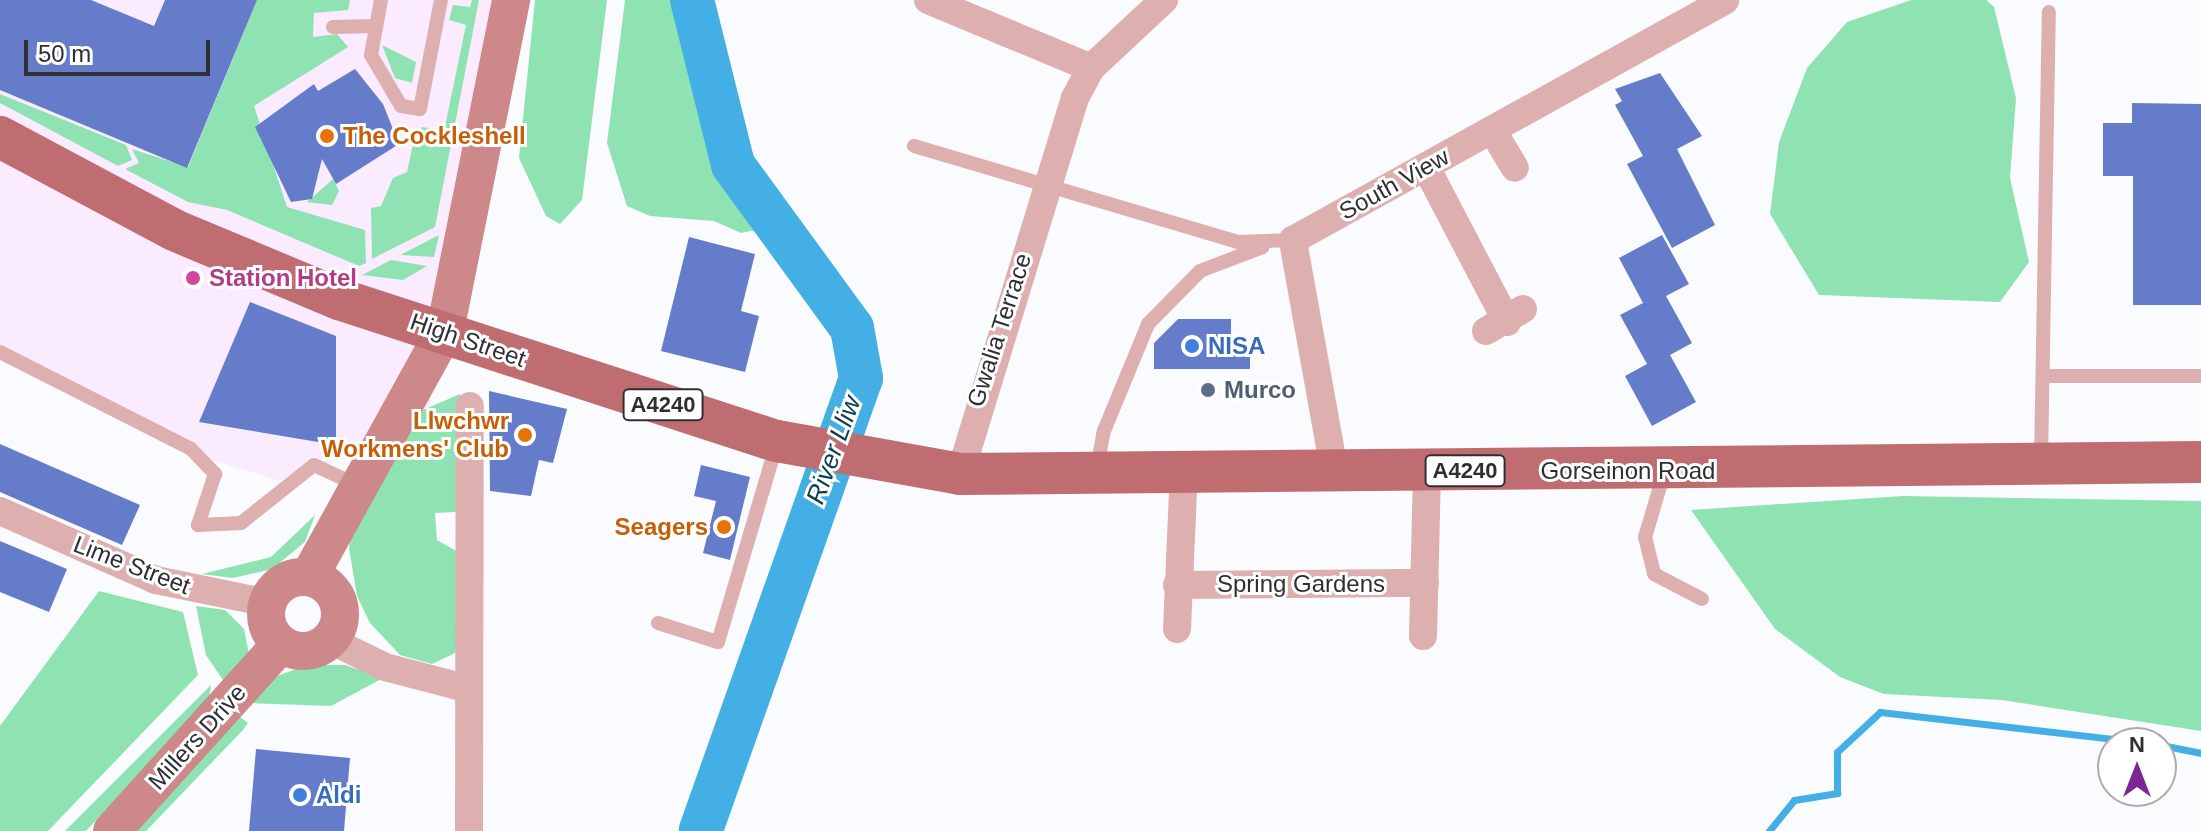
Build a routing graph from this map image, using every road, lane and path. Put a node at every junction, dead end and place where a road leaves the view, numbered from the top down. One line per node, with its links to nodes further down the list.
1 (381, 0): 8 (lane)
2 (441, 0): 8 (lane)
3 (511, 0): 20 (street)
4 (1164, 0): 10 (street)
5 (1725, 1): 11 (street, South View)
6 (940, 2): 10 (street)
7 (2049, 12): 22 (lane)
8 (376, 26): 9 (lane)
9 (333, 27)
10 (1091, 68): 16 (street, Gwalia Terrace)
11 (1492, 130): 14 (street, South View); 15 (street)
12 (0, 137): 20 (main road, High Street / A4240)
13 (914, 146): 16 (lane)
14 (1426, 167): 17 (street, South View); 19 (street)
15 (1515, 168)
16 (1044, 187): 18 (lane); 33 (street, Gwalia Terrace)
17 (1293, 240): 18 (lane); 30 (street)
18 (1264, 247): 29 (lane)
19 (1505, 320)
20 (445, 331): 25 (main road, High Street / A4240); 34 (street)
21 (0, 352): 34 (lane)
22 (2043, 376): 23 (lane); 26 (lane)
23 (2201, 376)
24 (470, 406): 46 (street)
25 (786, 444): 33 (main road, High Street / A4240); 41 (lane)
26 (2041, 461): 27 (main road, Gorseinon Road / A4240); 32 (main road, Gorseinon Road / A4240)
27 (2201, 462)
28 (1184, 468): 29 (main road, Gorseinon Road / A4240); 30 (main road, Gorseinon Road / A4240); 38 (street)
29 (1097, 469): 33 (main road, Gorseinon Road / A4240)
30 (1334, 469): 31 (main road, Gorseinon Road / A4240)
31 (1427, 471): 32 (main road, Gorseinon Road / A4240); 37 (street)
32 (1664, 472): 39 (lane)
33 (960, 474)
34 (360, 486): 36 (street)
35 (0, 511): 40 (street, Lime Street)
36 (309, 577): 40 (street); 44 (street)
37 (1425, 583): 38 (street, Spring Gardens); 43 (street)
38 (1177, 585): 42 (street)
39 (1702, 599)
40 (268, 603): 45 (street)
41 (658, 623)
42 (1177, 629)
43 (1423, 636)
44 (330, 640): 45 (street); 46 (street)
45 (281, 644): 47 (street, Millers Drive)
46 (469, 689): 48 (street)
47 (112, 831)
48 (469, 831)

